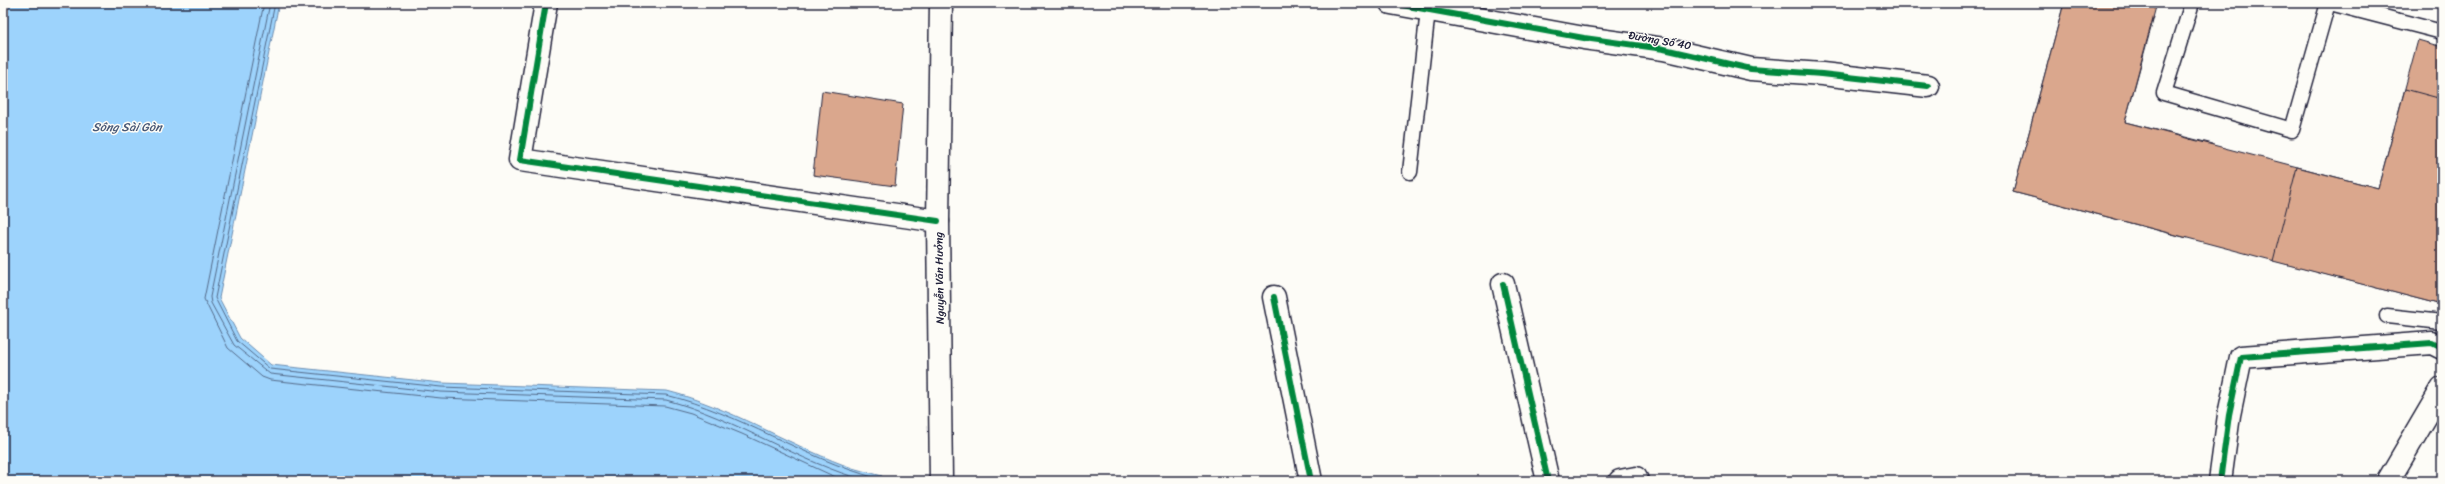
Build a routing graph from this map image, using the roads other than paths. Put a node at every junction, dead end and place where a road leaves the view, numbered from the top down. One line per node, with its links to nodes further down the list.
1 (546, 3): 10 (street)
2 (941, 3): 10 (street, Nguyễn Văn Hưởng)
3 (1391, 3): 6 (street, Đường Số 40)
4 (2192, 3): 5 (lane)
5 (2329, 3): 7 (lane)
6 (1428, 10): 8 (street, Đường Số 40); 9 (lane)
7 (2442, 32)
8 (1928, 86)
9 (1410, 172)
10 (938, 221): 17 (street, Nguyễn Văn Hưởng)
11 (1503, 284): 19 (street)
12 (1274, 297): 18 (street)
13 (2387, 316): 14 (lane)
14 (2442, 322)
15 (2442, 348): 22 (street)
16 (2442, 389): 23 (street)
17 (941, 481)
18 (1312, 481)
19 (1548, 481)
20 (1620, 481): 21 (street)
21 (1637, 481)
22 (2220, 481)
23 (2388, 481)

